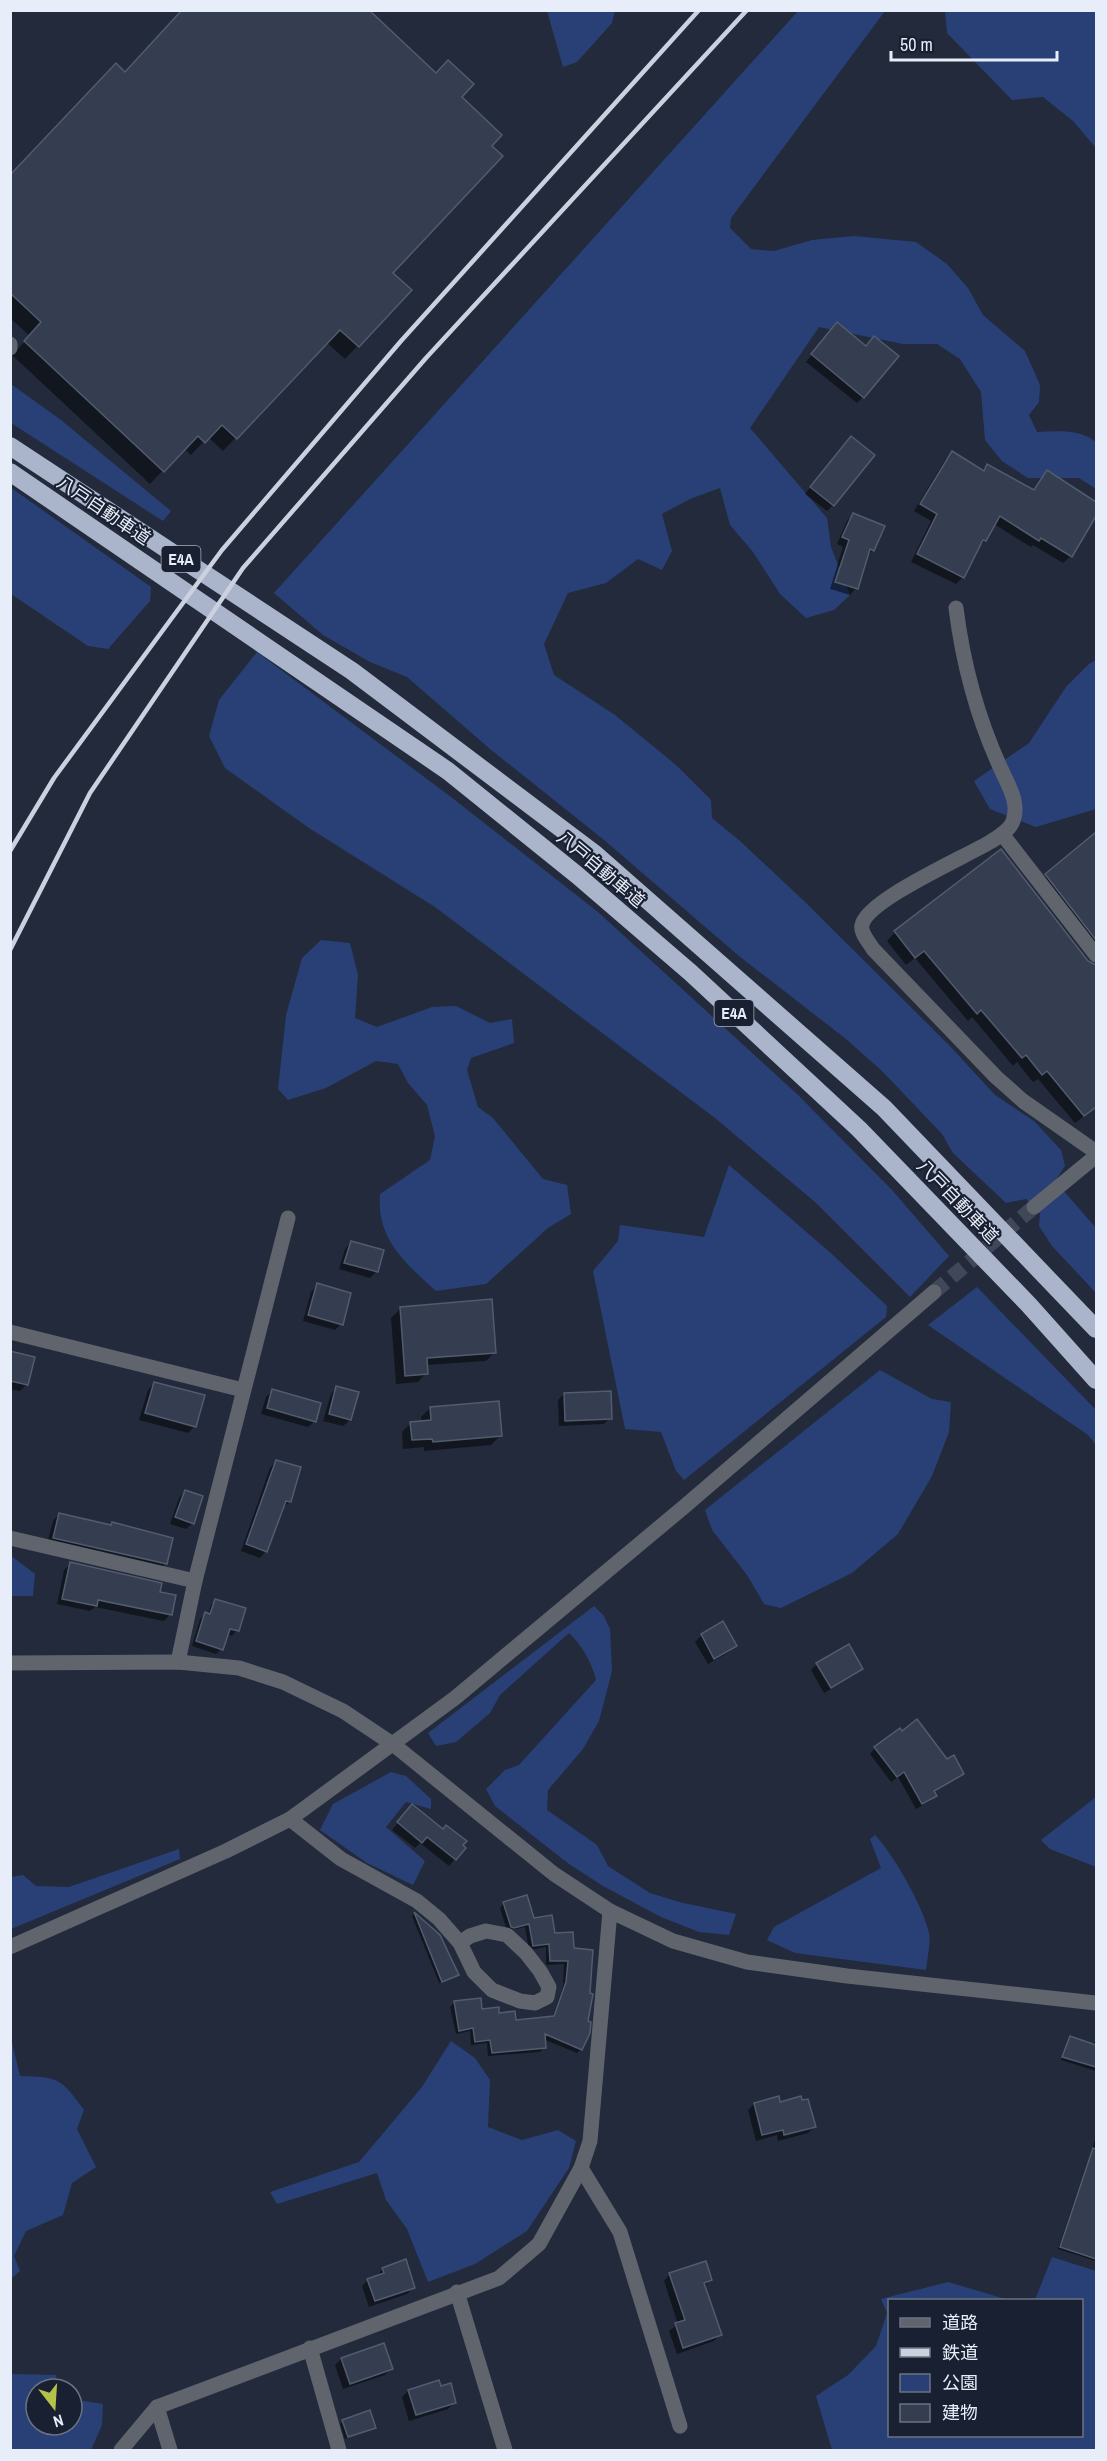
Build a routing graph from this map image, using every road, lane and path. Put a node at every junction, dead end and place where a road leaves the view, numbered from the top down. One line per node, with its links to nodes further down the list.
1 (10, 446): 10 (highway, 八戸自動車道 / E4A)
2 (10, 472): 12 (highway, 八戸自動車道 / E4A)
3 (956, 608): 4 (street)
4 (1002, 834): 5 (street); 6 (street)
5 (1096, 955)
6 (1096, 1154): 7 (street)
7 (1034, 1207)
8 (288, 1218): 13 (street)
9 (934, 1292): 18 (street)
10 (1096, 1329)
11 (10, 1332): 13 (street)
12 (1096, 1380)
13 (243, 1390): 15 (street)
14 (10, 1538): 15 (street)
15 (195, 1581): 16 (street)
16 (178, 1662): 17 (street); 18 (street)
17 (10, 1663)
18 (394, 1745): 19 (street); 20 (street)
19 (290, 1819): 21 (street); 22 (street)
20 (610, 1911): 23 (street); 24 (street)
21 (460, 1943): 21 (street)
22 (10, 1947)
23 (1096, 2003)
24 (581, 2168): 25 (street); 28 (street)
25 (457, 2292): 26 (street); 32 (street)
26 (310, 2348): 27 (street); 31 (street)
27 (157, 2407): 29 (street); 30 (street)
28 (680, 2426)
29 (121, 2451)
30 (170, 2451)
31 (339, 2451)
32 (505, 2451)

